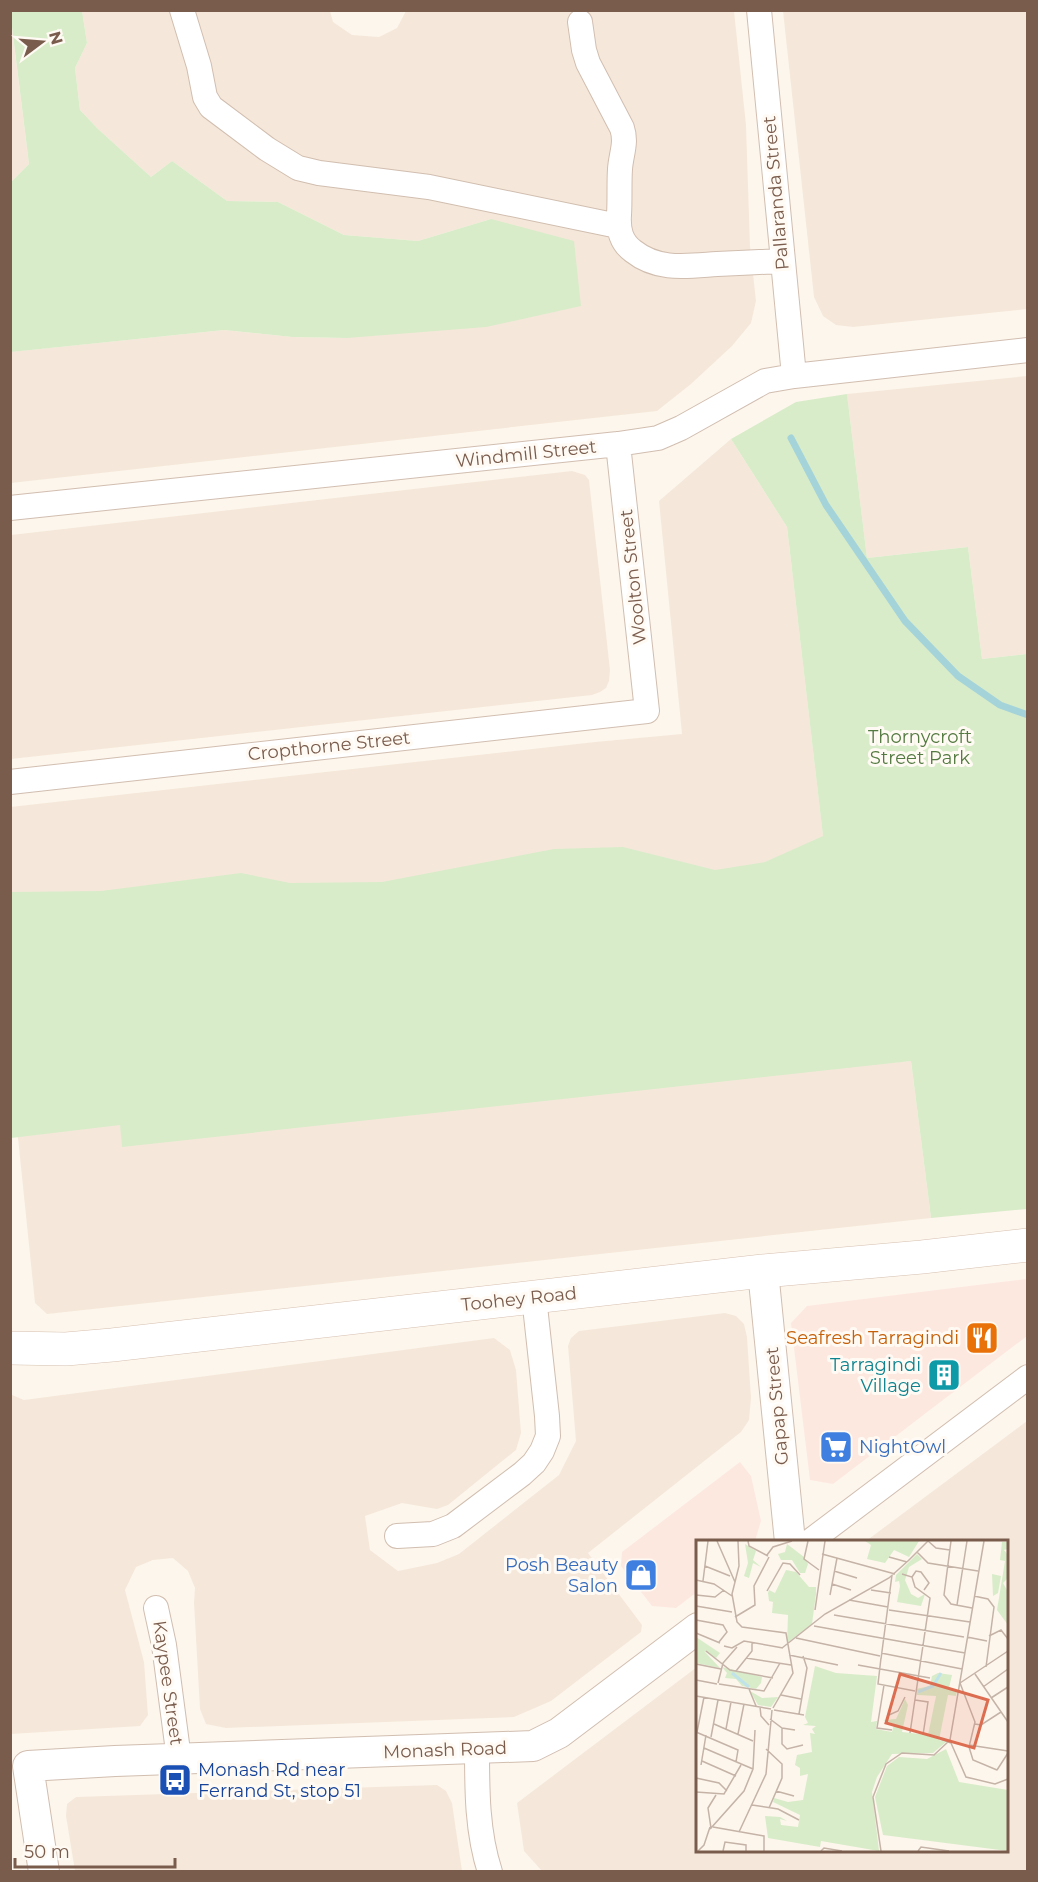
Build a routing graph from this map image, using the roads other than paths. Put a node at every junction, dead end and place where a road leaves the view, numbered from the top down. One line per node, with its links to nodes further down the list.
1 (182, 10): 4 (street)
2 (759, 10): 5 (street, Pallaranda Street)
3 (580, 22): 4 (street)
4 (618, 226): 5 (street)
5 (782, 261): 7 (street, Pallaranda Street)
6 (1028, 350): 7 (street, Windmill Street)
7 (794, 376): 8 (street, Windmill Street)
8 (618, 444): 9 (street, Windmill Street); 10 (street, Woolton Street)
9 (10, 508)
10 (647, 711): 11 (street, Cropthorne Street)
11 (10, 782)
12 (1028, 1245): 13 (main road, Toohey Road)
13 (764, 1271): 14 (main road, Toohey Road); 18 (street, Gapap Street)
14 (534, 1297): 15 (main road, Toohey Road); 17 (street)
15 (10, 1347)
16 (1028, 1377): 19 (street)
17 (397, 1536)
18 (790, 1540)
19 (812, 1540)
20 (156, 1608): 23 (street, Kaypee Street)
21 (696, 1630): 22 (street, Monash Road)
22 (477, 1749): 23 (street, Monash Road); 26 (street)
23 (179, 1759): 24 (street, Monash Road)
24 (19, 1767): 25 (street)
25 (44, 1872)
26 (490, 1872)

